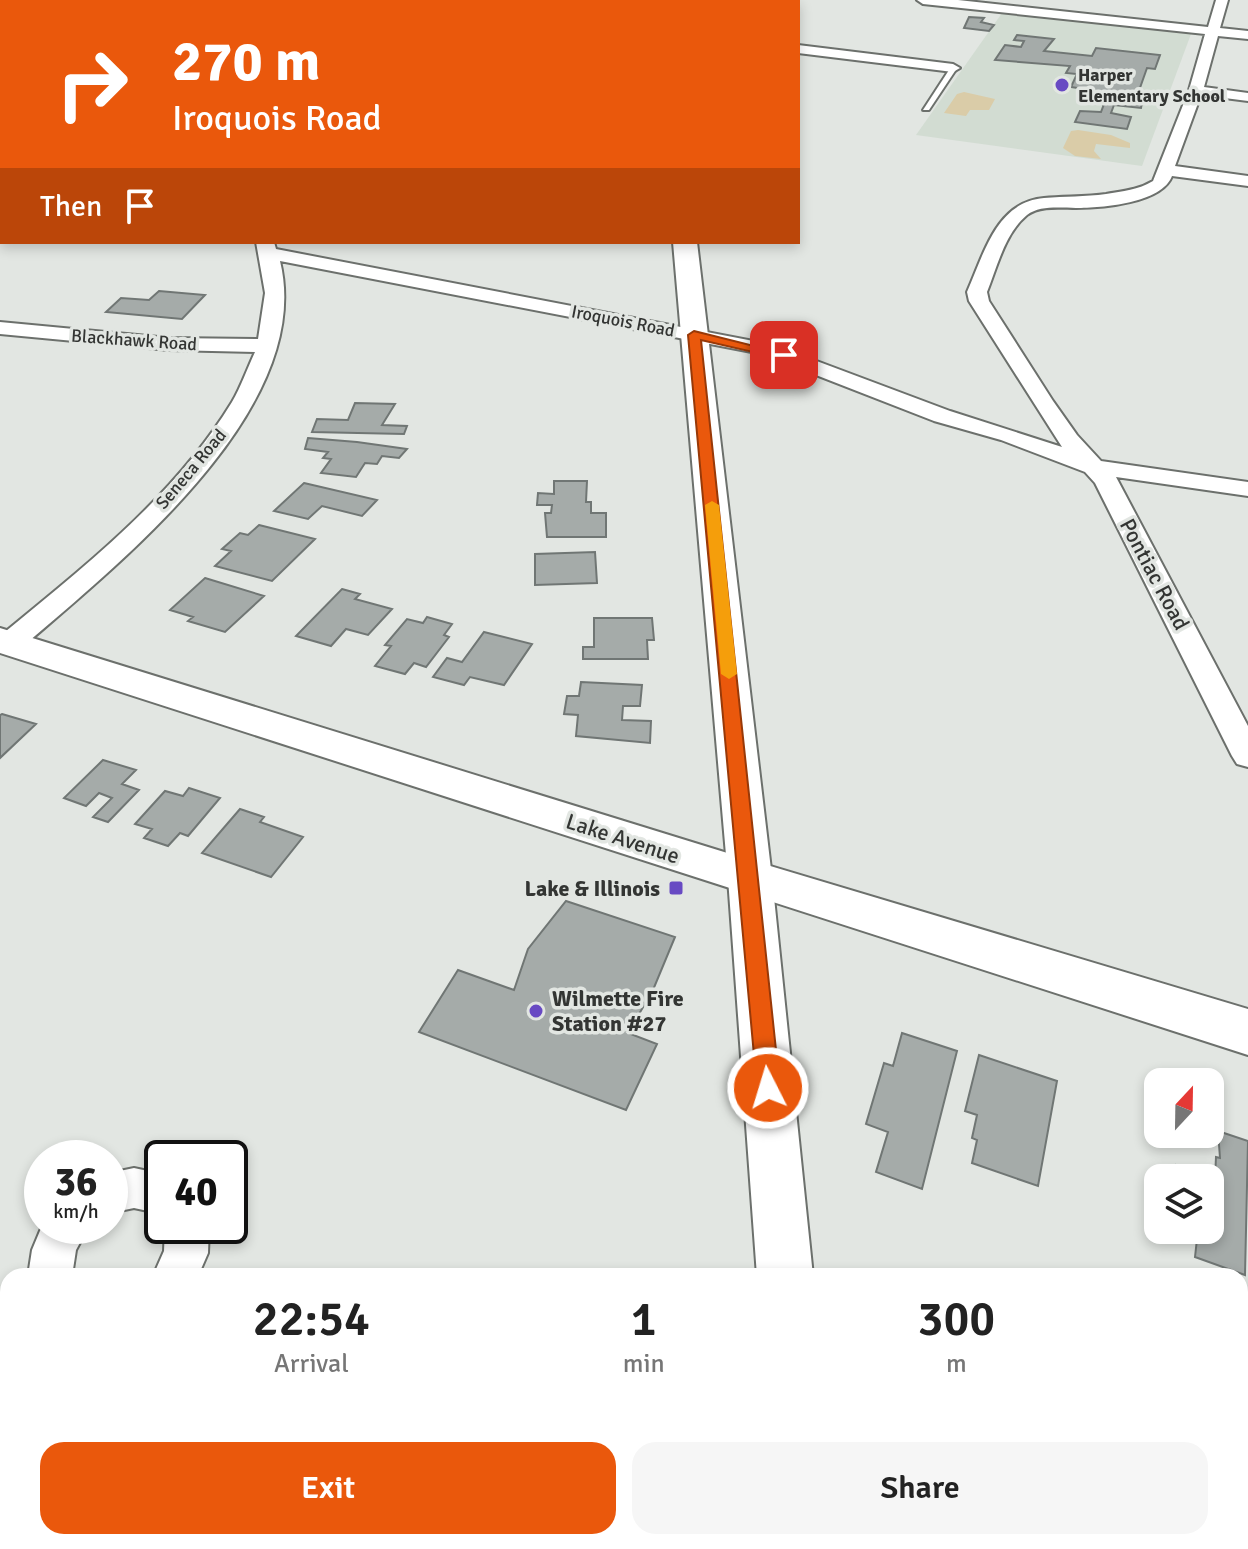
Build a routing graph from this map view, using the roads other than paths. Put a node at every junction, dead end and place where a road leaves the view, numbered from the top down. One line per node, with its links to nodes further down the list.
1 (923, 0): 3 (street)
2 (1222, 0): 4 (street)
3 (1011, 5): 4 (street)
4 (1213, 31): 5 (street); 8 (street)
5 (1248, 35)
6 (800, 49): 7 (street)
7 (953, 68): 10 (lane)
8 (1196, 90): 9 (street); 11 (street)
9 (1248, 97)
10 (926, 108)
11 (1166, 170): 12 (street); 18 (street, Pontiac Road)
12 (1248, 181)
13 (685, 244): 16 (street)
14 (266, 248): 16 (street, Iroquois Road); 17 (street, Seneca Road)
15 (2, 330): 17 (street, Blackhawk Road)
16 (694, 335): 19 (street, Iroquois Road); 24 (street)
17 (267, 346): 22 (street, Seneca Road)
18 (1043, 403): 19 (street); 20 (street, Pontiac Road)
19 (974, 426): 20 (street, Iroquois Road)
20 (1095, 467): 21 (street, Iroquois Road); 23 (street, Pontiac Road)
21 (1248, 489)
22 (5, 642): 24 (main road, Lake Avenue)
23 (1248, 756)
24 (750, 878): 25 (main road, Lake Avenue); 30 (street)
25 (1248, 1032)
26 (56, 1244): 28 (street)
27 (186, 1244): 29 (street)
28 (50, 1268)
29 (179, 1268)
30 (784, 1268)

